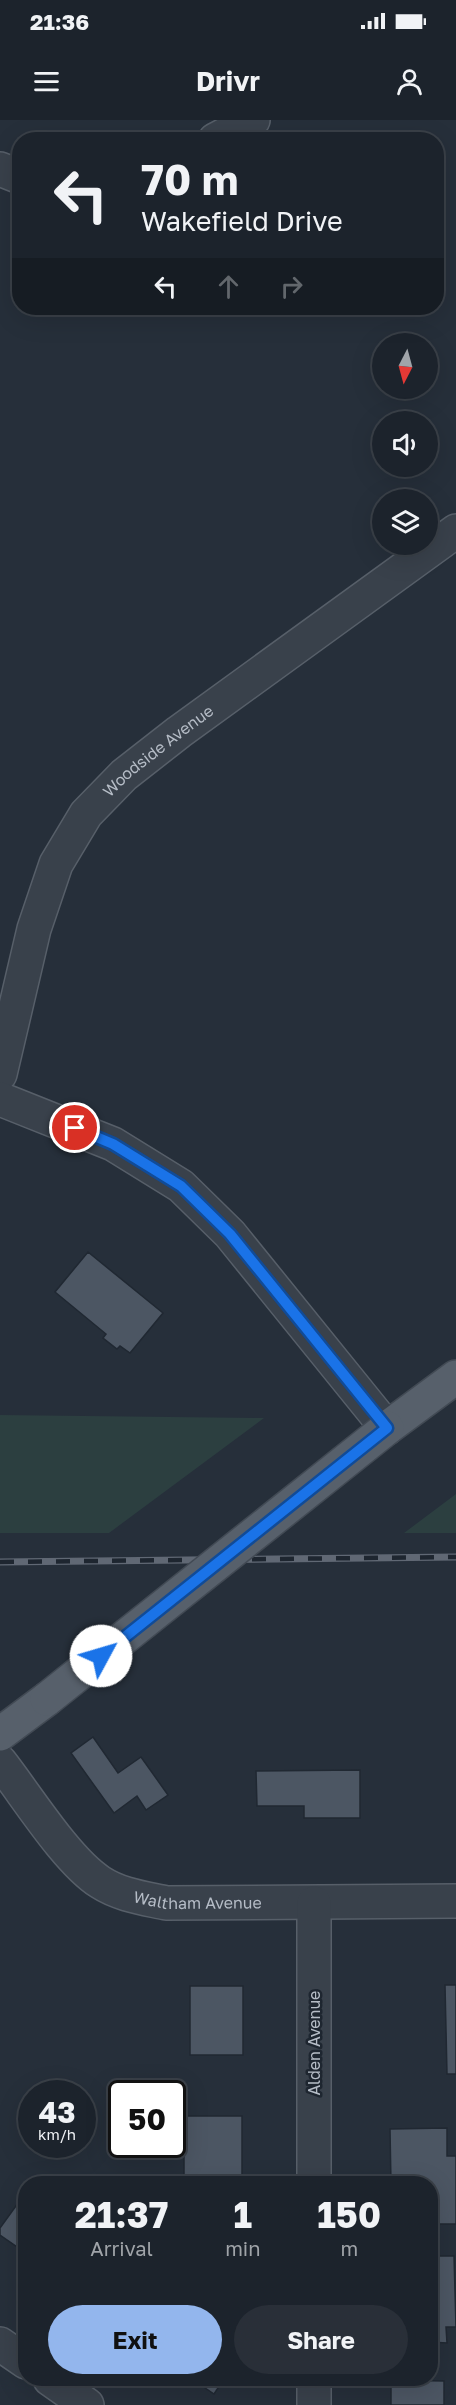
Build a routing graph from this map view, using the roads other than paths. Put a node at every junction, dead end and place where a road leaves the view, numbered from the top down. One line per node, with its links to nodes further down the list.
1 (253, 120): 2 (street)
2 (230, 132)
3 (456, 531): 4 (street, Woodside Avenue)
4 (0, 1074)
5 (0, 1099): 7 (street)
6 (456, 1377): 7 (main road)
7 (387, 1428): 8 (main road, bridge)
8 (0, 1734)
9 (0, 1762): 11 (street, Waltham Avenue)
10 (456, 1901): 11 (street, Waltham Avenue)
11 (314, 1903): 12 (street, Alden Avenue)
12 (314, 2176)
13 (0, 2344): 14 (street)
14 (18, 2356)
15 (60, 2386): 17 (street)
16 (314, 2386): 18 (street)
17 (87, 2405)
18 (314, 2405)

